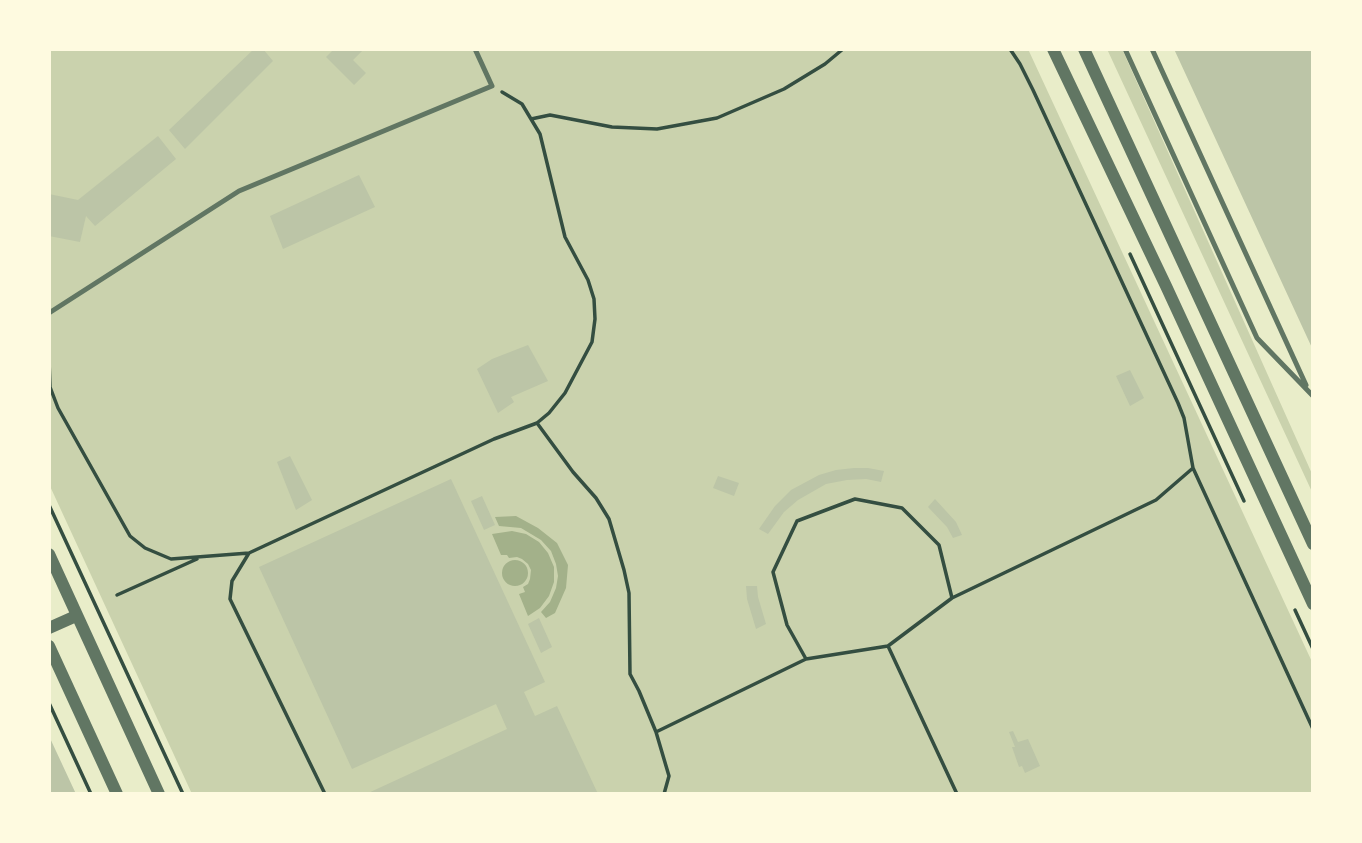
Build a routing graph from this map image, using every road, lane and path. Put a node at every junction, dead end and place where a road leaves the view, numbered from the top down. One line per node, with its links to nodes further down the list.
1 (475, 49): 8 (lane)
2 (843, 49): 9 (path)
3 (1010, 49): 15 (path)
4 (1053, 49): 26 (street)
5 (1084, 49): 18 (street)
6 (1125, 49): 13 (lane)
7 (1152, 49): 13 (lane)
8 (492, 86): 9 (path); 11 (lane)
9 (531, 119): 14 (path)
10 (1127, 249): 17 (path)
11 (49, 313)
12 (49, 360): 22 (path)
13 (1313, 398)
14 (537, 423): 20 (path); 35 (path)
15 (1194, 468): 24 (path); 34 (path)
16 (49, 505): 39 (path)
17 (1249, 512)
18 (1308, 520): 19 (street)
19 (1313, 544)
20 (248, 553): 22 (path); 40 (path)
21 (49, 554): 27 (street)
22 (199, 558): 23 (path)
23 (117, 595)
24 (952, 598): 30 (path); 32 (path)
25 (1290, 599): 31 (path)
26 (1313, 604)
27 (76, 616): 28 (street); 38 (street)
28 (49, 628)
29 (49, 646): 37 (street)
30 (888, 646): 32 (path); 42 (path)
31 (1313, 649)
32 (806, 659): 35 (path)
33 (49, 703): 36 (path)
34 (1313, 729)
35 (656, 732): 41 (path)
36 (91, 794)
37 (117, 794)
38 (159, 794)
39 (183, 794)
40 (325, 794)
41 (664, 794)
42 (957, 794)

